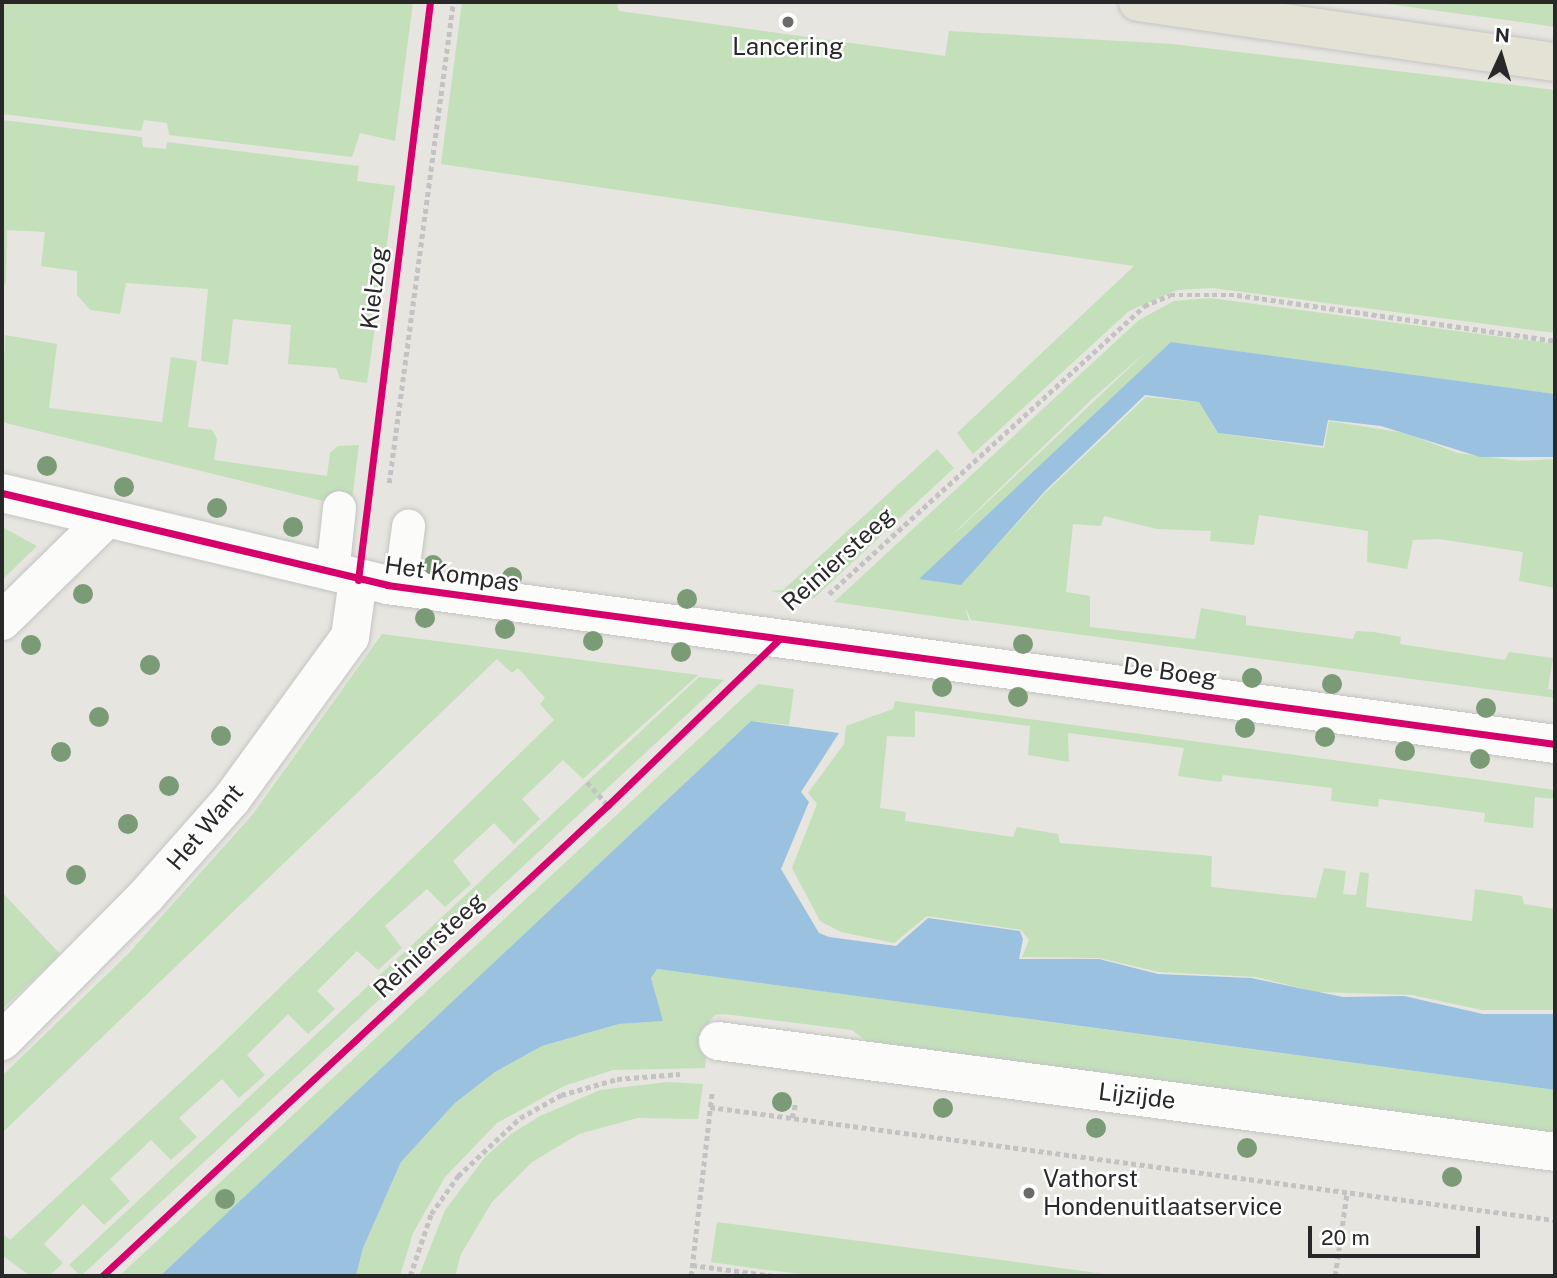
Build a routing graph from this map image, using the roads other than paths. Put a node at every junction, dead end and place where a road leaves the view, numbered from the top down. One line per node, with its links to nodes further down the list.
1 (1138, 2): 2 (main road)
2 (1555, 62)
3 (8, 489): 5 (street, Het Kompas)
4 (339, 508): 7 (lane)
5 (107, 518): 7 (street, Het Kompas); 9 (street)
6 (408, 526): 8 (lane)
7 (345, 577): 8 (street, Het Kompas); 12 (street, Het Want)
8 (400, 587): 10 (street, Het Kompas)
9 (2, 621)
10 (779, 639): 11 (street, De Boeg)
11 (1555, 744)
12 (2, 1041)
13 (716, 1058): 14 (street, Lijzijde)
14 (1555, 1152)

